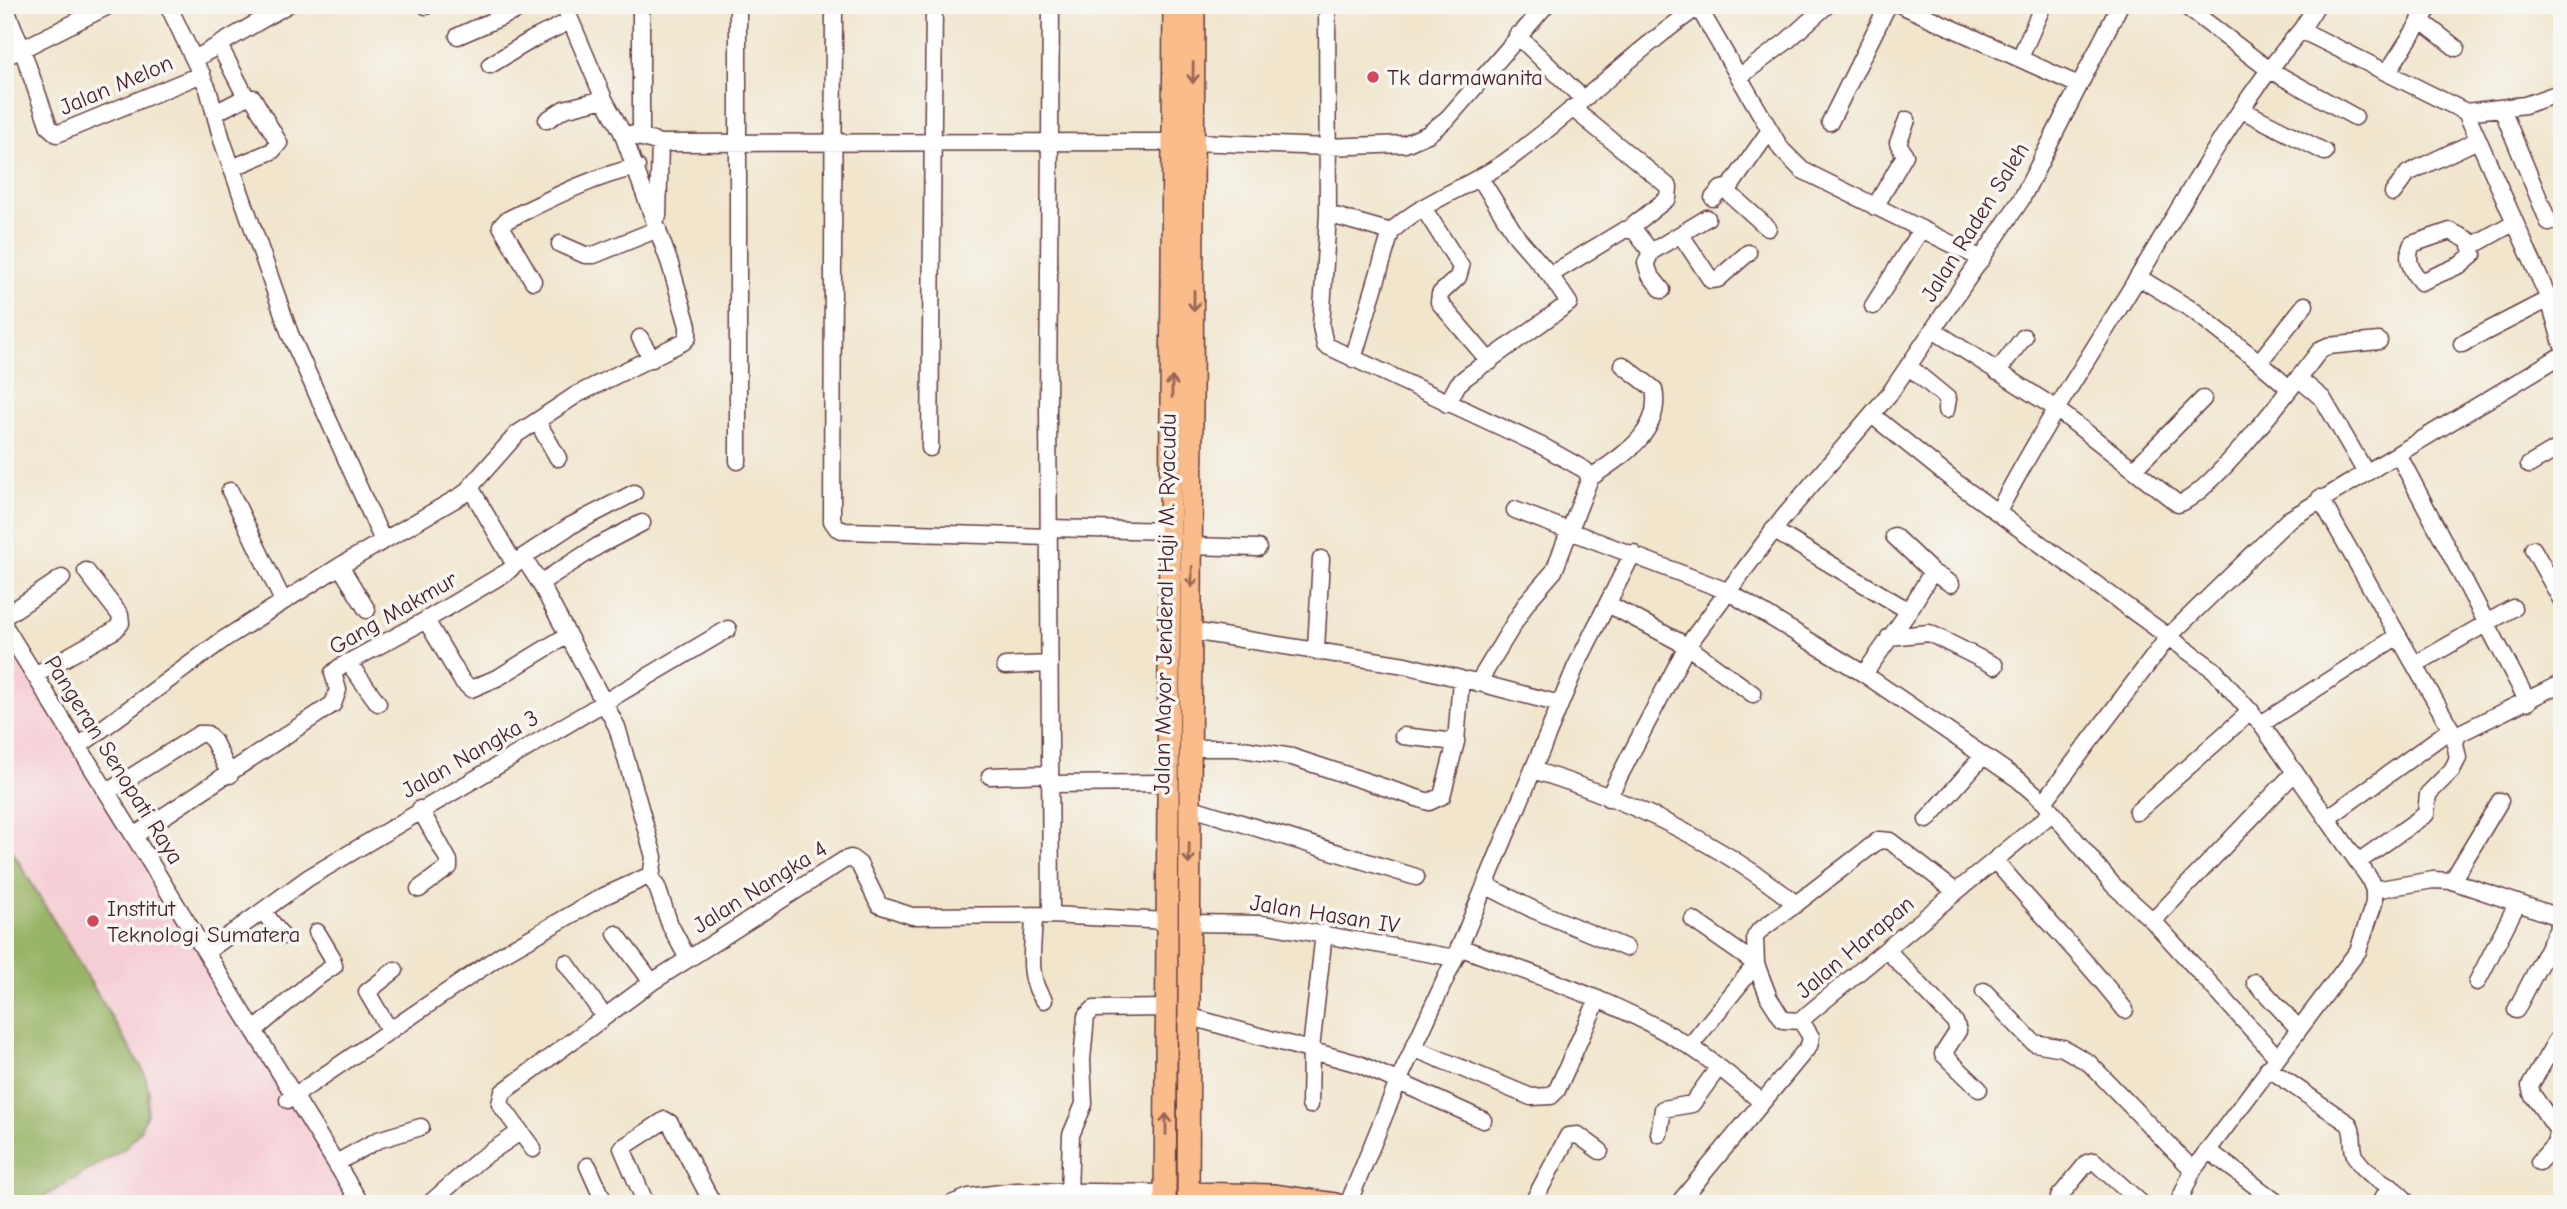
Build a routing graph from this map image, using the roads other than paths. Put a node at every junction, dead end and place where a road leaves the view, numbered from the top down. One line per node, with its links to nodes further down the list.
1 (110, 5): 24 (street)
2 (168, 5): 36 (street)
3 (287, 5): 30 (street)
4 (529, 5): 29 (street)
5 (641, 5): 55 (street)
6 (738, 5): 61 (street)
7 (834, 5): 62 (street)
8 (934, 5): 57 (street)
9 (1051, 5): 60 (street)
10 (1174, 5): 58 (main road, Jalan Mayor Jenderal Haji M. Ryacudu)
11 (1194, 5): 58 (main road, Jalan Mayor Jenderal Haji M. Ryacudu, one-way to 58)
12 (1327, 5): 63 (street)
13 (1546, 5): 28 (street)
14 (1827, 5): 39 (street)
15 (1888, 5): 52 (street)
16 (1901, 5): 34 (street)
17 (2043, 5): 34 (street)
18 (2120, 5): 40 (street, Jalan Raden Saleh)
19 (2183, 5): 37 (street)
20 (2431, 5): 26 (street)
21 (1699, 6): 39 (street); 44 (street)
22 (5, 7): 32 (street)
23 (2311, 8): 27 (street)
24 (91, 10): 32 (street)
25 (567, 13): 35 (street); 43 (street)
26 (2420, 20): 31 (street); 38 (street)
27 (2301, 30): 37 (street); 38 (street)
28 (1517, 35): 44 (street); 63 (street)
29 (458, 36)
30 (219, 45): 36 (street); 42 (street)
31 (2456, 48)
32 (22, 49): 33 (street); 36 (street, Jalan Melon)
33 (5, 57)
34 (2020, 58): 40 (street)
35 (491, 65)
36 (199, 67): 48 (street)
37 (2268, 69): 46 (street); 49 (street)
38 (2387, 73): 47 (street)
39 (1739, 76): 53 (street)
40 (2078, 85): 87 (street, Jalan Raden Saleh)
41 (2562, 92): 45 (street)
42 (246, 97): 48 (street); 66 (street)
43 (604, 99): 50 (street); 54 (street)
44 (1578, 104): 67 (street); 77 (street)
45 (2502, 109): 47 (street); 76 (street)
46 (2242, 110): 64 (street); 89 (street)
47 (2466, 112): 56 (street)
48 (215, 113): 66 (street)
49 (2355, 117)
50 (547, 120)
51 (1907, 121): 71 (street)
52 (1830, 122)
53 (1770, 130): 68 (street); 71 (street)
54 (622, 132): 55 (street); 65 (street)
55 (641, 138): 59 (street)
56 (2478, 139): 69 (street); 75 (street)
57 (932, 142): 60 (street); 62 (street); 117 (street)
58 (1182, 142): 60 (street); 63 (street); 134 (main road, Jalan Mayor Jenderal Haji M. Ryacudu, one-way to 58); 140 (main road, Jalan Mayor Jenderal Haji M. Ryacudu, one-way to 140)
59 (660, 143): 61 (street); 79 (street)
60 (1051, 143): 135 (street)
61 (737, 144): 62 (street); 120 (street)
62 (833, 144): 135 (street)
63 (1327, 147): 73 (street)
64 (2325, 152)
65 (637, 167): 79 (street); 90 (street)
66 (232, 168): 138 (street)
67 (1480, 178): 72 (street); 88 (street)
68 (1730, 187): 70 (street); 78 (street)
69 (2393, 192)
70 (1713, 198)
71 (1875, 207): 80 (street)
72 (1424, 209): 81 (street); 104 (street)
73 (1328, 214): 81 (street); 103 (street)
74 (1707, 218): 82 (street)
75 (2513, 223): 84 (street); 92 (street)
76 (2549, 223)
77 (1630, 228): 85 (street); 88 (street)
78 (1768, 228)
79 (658, 229): 83 (street); 102 (street)
80 (1920, 231): 87 (street); 94 (street)
81 (1391, 232): 103 (street)
82 (1681, 235): 85 (street); 86 (street)
83 (560, 244)
84 (2472, 246)
85 (1651, 252): 91 (street)
86 (1748, 253)
87 (1982, 260): 95 (street, Jalan Raden Saleh)
88 (1550, 275): 104 (street)
89 (2138, 277): 105 (street); 112 (street)
90 (533, 281)
91 (1662, 289)
92 (2549, 299): 99 (street); 100 (street)
93 (2305, 305): 105 (street)
94 (1873, 306)
95 (1934, 330): 107 (street, Jalan Raden Saleh); 108 (street)
96 (2024, 337): 108 (street)
97 (640, 338): 102 (street)
98 (2379, 341): 109 (street)
99 (2462, 344)
100 (2562, 344)
101 (2562, 355): 118 (street, Jalan Harapan)
102 (652, 359): 115 (street)
103 (1353, 359): 111 (street)
104 (1490, 362): 111 (street)
105 (2259, 362): 109 (street)
106 (1623, 365): 124 (street)
107 (1908, 366): 113 (street); 114 (street, Jalan Raden Saleh)
108 (1997, 372): 112 (street)
109 (2294, 383): 122 (street); 123 (street)
110 (2203, 399): 122 (street)
111 (1447, 404): 124 (street)
112 (2055, 408): 122 (street); 130 (street)
113 (1946, 410)
114 (1872, 415): 130 (street); 133 (street, Jalan Raden Saleh)
115 (537, 421): 119 (street); 125 (street)
116 (2562, 446): 121 (street)
117 (930, 448)
118 (2398, 454): 123 (street, Jalan Harapan); 161 (street)
119 (558, 458)
120 (738, 461)
121 (2529, 465)
122 (2135, 468)
123 (2366, 472): 128 (street, Jalan Harapan)
124 (1590, 478): 136 (street)
125 (470, 487): 138 (street); 145 (street)
126 (230, 491): 153 (street)
127 (634, 493): 131 (street, Gang Makmur)
128 (2320, 499): 166 (street, Jalan Harapan); 167 (street)
129 (1515, 510): 136 (street)
130 (1998, 512): 166 (street)
131 (584, 519): 139 (street); 145 (street, Gang Makmur)
132 (642, 523): 139 (street)
133 (1773, 530): 152 (street, Jalan Raden Saleh); 158 (street)
134 (1171, 531): 135 (street); 185 (main road, Jalan Mayor Jenderal Haji M. Ryacudu)
135 (1049, 533): 173 (street)
136 (1570, 533): 143 (street); 181 (street)
137 (1894, 536): 148 (street)
138 (383, 541): 146 (street)
139 (598, 546): 150 (street)
140 (1192, 546): 141 (street); 164 (main road, Jalan Mayor Jenderal Haji M. Ryacudu, one-way to 164)
141 (1258, 548)
142 (2533, 549): 154 (street)
143 (1633, 553): 152 (street); 155 (street)
144 (1321, 559): 171 (street)
145 (519, 561): 150 (street); 160 (street, Gang Makmur)
146 (340, 566): 153 (street); 157 (street)
147 (86, 571): 179 (street)
148 (1932, 572): 151 (street); 158 (street)
149 (62, 578): 159 (street)
150 (540, 583): 165 (street)
151 (1951, 583)
152 (1727, 591): 170 (street, Jalan Raden Saleh); 178 (street)
153 (283, 601): 195 (street)
154 (2562, 601)
155 (1608, 604): 170 (street); 188 (street)
156 (2513, 608): 161 (street)
157 (367, 610)
158 (1909, 611): 168 (street)
159 (5, 616)
160 (426, 620): 165 (street); 172 (street, Gang Makmur)
161 (2486, 623): 174 (street); 186 (street)
162 (5, 627): 179 (street, Pangeran Senopati Raya)
163 (728, 629): 184 (street, Jalan Nangka 3)
164 (1191, 631): 171 (street); 177 (main road, Jalan Mayor Jenderal Haji M. Ryacudu)
165 (566, 636): 184 (street)
166 (2169, 636): 190 (street); 209 (street, Jalan Harapan)
167 (2398, 636): 174 (street); 190 (street)
168 (1889, 637): 176 (street); 178 (street)
169 (5, 642): 267 (street, Pangeran Senopati Raya)
170 (1687, 646): 183 (street); 206 (street, Jalan Raden Saleh)
171 (1316, 649): 180 (street)
172 (348, 662): 187 (street); 201 (street, Gang Makmur)
173 (1048, 664): 175 (street); 203 (street)
174 (2416, 664): 191 (street)
175 (1005, 666)
176 (1995, 666)
177 (1190, 667): 185 (main road); 189 (main road, Jalan Mayor Jenderal Haji M. Ryacudu)
178 (1864, 674): 198 (street)
179 (35, 675): 195 (street, Pangeran Senopati Raya)
180 (1461, 679): 181 (street); 194 (street)
181 (1478, 683): 188 (street)
182 (2562, 683): 186 (street)
183 (1753, 694)
184 (606, 701): 210 (street, Jalan Nangka 3); 217 (street)
185 (1169, 702): 193 (main road, Jalan Mayor Jenderal Haji M. Ryacudu)
186 (2528, 702): 197 (street)
187 (378, 703)
188 (1560, 704): 199 (street)
189 (1189, 714): 193 (main road); 196 (main road, Jalan Mayor Jenderal Haji M. Ryacudu)
190 (2256, 718): 200 (street); 211 (street)
191 (2448, 734): 197 (street); 212 (street)
192 (1403, 736): 194 (street)
193 (1168, 740): 204 (main road, Jalan Mayor Jenderal Haji M. Ryacudu)
194 (1456, 743): 196 (street)
195 (79, 746): 205 (street, Pangeran Senopati Raya)
196 (1189, 748): 208 (main road, Jalan Mayor Jenderal Haji M. Ryacudu)
197 (2458, 750): 216 (street)
198 (1983, 756): 209 (street); 213 (street)
199 (1532, 770): 206 (street); 220 (street)
200 (2295, 772): 212 (street); 231 (street)
201 (230, 775): 205 (street); 214 (street, Gang Makmur)
202 (990, 776): 203 (street)
203 (1051, 779): 204 (street); 228 (street)
204 (1167, 783): 232 (main road, Jalan Mayor Jenderal Haji M. Ryacudu)
205 (107, 792): 214 (street, Pangeran Senopati Raya)
206 (1608, 797): 224 (street)
207 (2500, 801): 219 (street)
208 (1189, 807): 218 (street); 232 (main road, Jalan Mayor Jenderal Haji M. Ryacudu, one-way to 232)
209 (2048, 808): 215 (street, Jalan Harapan); 231 (street)
210 (421, 809): 221 (street); 226 (street, Jalan Nangka 3)
211 (2137, 812)
212 (2329, 817): 216 (street)
213 (1927, 820)
214 (134, 836): 239 (street, Pangeran Senopati Raya)
215 (1995, 860): 223 (street, Jalan Harapan); 254 (street)
216 (2358, 862): 222 (street)
217 (651, 877): 242 (street); 261 (street)
218 (1416, 877)
219 (2452, 881): 222 (street); 225 (street)
220 (1485, 885): 237 (street); 240 (street)
221 (419, 889)
222 (2374, 890): 259 (street)
223 (1956, 892): 224 (street); 238 (street, Jalan Harapan)
224 (1796, 904): 245 (street)
225 (2517, 904): 229 (street); 249 (street)
226 (263, 911): 236 (street); 239 (street, Jalan Nangka 3)
227 (1034, 915): 228 (street, Jalan Nangka 4); 242 (street, Jalan Nangka 4); 252 (street)
228 (1051, 915): 232 (street, Jalan Nangka 4)
229 (2562, 919): 241 (street)
230 (1693, 920): 245 (street)
231 (2153, 921): 266 (street)
232 (1178, 922): 234 (street, Jalan Hasan IV); 253 (main road, Jalan Mayor Jenderal Haji M. Ryacudu); 257 (main road, Jalan Mayor Jenderal Haji M. Ryacudu)
233 (317, 932): 260 (street)
234 (1324, 933): 240 (street, Jalan Hasan IV); 265 (street)
235 (617, 934): 247 (street)
236 (282, 936)
237 (1626, 948)
238 (1888, 951): 258 (street, Jalan Harapan); 270 (street)
239 (206, 953): 260 (street, Pangeran Senopati Raya)
240 (1457, 953): 251 (street, Jalan Hasan IV); 264 (street)
241 (2546, 953): 243 (street); 255 (street)
242 (688, 959): 247 (street, Jalan Nangka 4)
243 (2562, 962)
244 (566, 963): 256 (street)
245 (1756, 964): 258 (street); 263 (street)
246 (395, 970): 261 (street)
247 (652, 982): 256 (street, Jalan Nangka 4)
248 (2255, 982): 259 (street)
249 (2477, 982)
250 (1984, 990): 284 (street)
251 (1598, 999): 263 (street, Jalan Hasan IV); 264 (street)
252 (1044, 1000)
253 (1167, 1008): 286 (street); 289 (main road, Jalan Mayor Jenderal Haji M. Ryacudu, one-way to 253)
254 (2125, 1010)
255 (2516, 1010)
256 (604, 1016): 276 (street, Jalan Nangka 4)
257 (1188, 1016): 265 (street); 290 (main road, Jalan Mayor Jenderal Haji M. Ryacudu)
258 (1801, 1021): 272 (street, Jalan Harapan)
259 (2298, 1027): 266 (street)
260 (254, 1031): 267 (street, Pangeran Senopati Raya)
261 (390, 1031): 271 (street)
262 (2560, 1038): 281 (street)
263 (1690, 1046): 268 (street, Jalan Hasan IV)
264 (1413, 1048): 269 (street)
265 (1311, 1049): 269 (street); 273 (street)
266 (2272, 1062): 279 (street); 285 (street)
267 (272, 1067): 271 (street, Pangeran Senopati Raya)
268 (1718, 1068): 272 (street, Jalan Hasan IV); 277 (street)
269 (1398, 1082): 274 (street); 299 (street)
270 (1979, 1089)
271 (291, 1098): 282 (street, Pangeran Senopati Raya); 291 (street, Pangeran Senopati Raya)
272 (1761, 1101): 301 (street, Jalan Harapan)
273 (1310, 1104)
274 (1483, 1120)
275 (421, 1127): 282 (street)
276 (520, 1132): 278 (street, Jalan Nangka 4); 293 (street)
277 (1659, 1134)
278 (533, 1149)
279 (2208, 1150): 284 (street); 304 (street)
280 (1600, 1151): 300 (street)
281 (2539, 1162)
282 (336, 1163): 292 (street, Pangeran Senopati Raya)
283 (588, 1166): 294 (street)
284 (2193, 1170): 303 (street)
285 (2391, 1186): 305 (street); 306 (street)
286 (1069, 1193): 288 (street); 289 (street)
287 (2059, 1197): 302 (street)
288 (1042, 1198): 297 (street)
289 (1165, 1198)
290 (1188, 1198): 298 (main road)
291 (352, 1204)
292 (361, 1204)
293 (429, 1204)
294 (605, 1204)
295 (646, 1204): 296 (street)
296 (713, 1204)
297 (951, 1204)
298 (1335, 1204)
299 (1348, 1204)
300 (1532, 1204)
301 (1678, 1204)
302 (2143, 1204)
303 (2178, 1204)
304 (2279, 1204)
305 (2379, 1204)
306 (2408, 1204)

